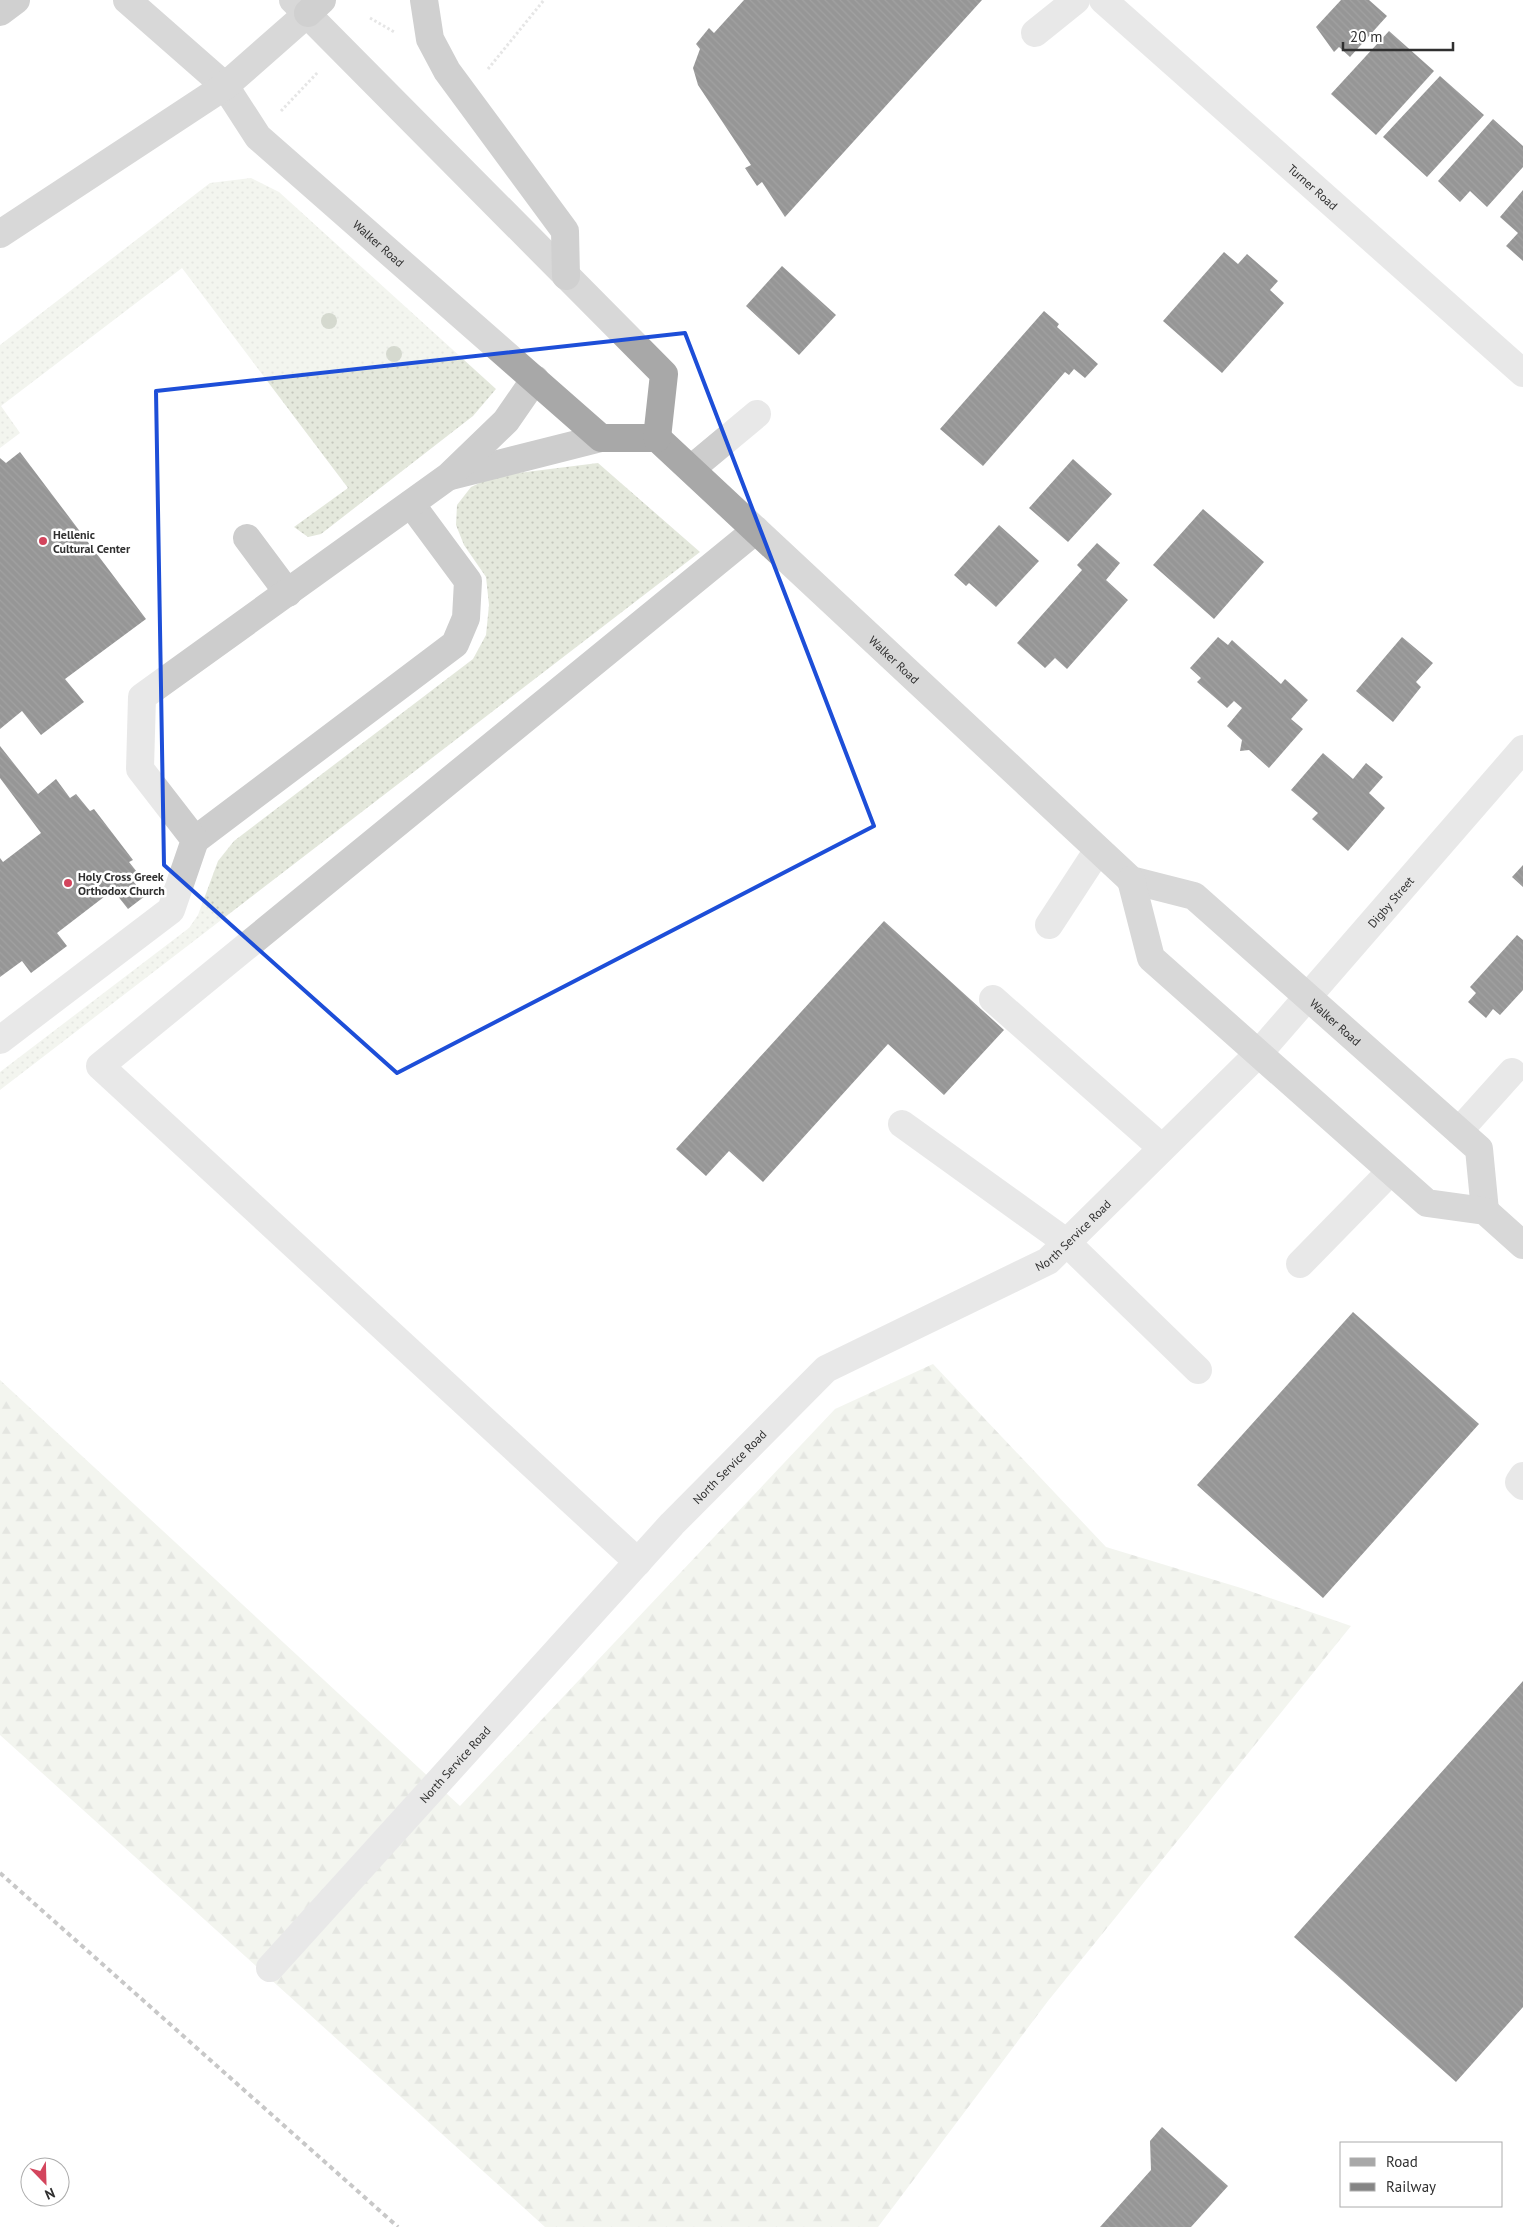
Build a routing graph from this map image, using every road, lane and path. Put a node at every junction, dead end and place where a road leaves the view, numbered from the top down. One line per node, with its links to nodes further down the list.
1 (16, 0): 8 (highway)
2 (127, 0): 14 (main road, Walker Road)
3 (424, 0): 17 (highway)
4 (544, 0): 13 (path)
5 (1076, 0): 10 (street)
6 (1103, 0): 18 (street, Turner Road)
7 (308, 4): 14 (main road); 17 (main road)
8 (0, 12)
9 (370, 18): 11 (path)
10 (1035, 33)
11 (403, 37)
12 (318, 72): 15 (path)
13 (486, 72)
14 (225, 86): 16 (main road); 19 (main road, Walker Road)
15 (277, 115)
16 (0, 234)
17 (566, 276): 22 (main road)
18 (1523, 373)
19 (535, 379): 21 (main road, Walker Road); 24 (street)
20 (757, 414): 23 (street)
21 (601, 438): 22 (main road); 24 (street)
22 (657, 438): 23 (main road, Walker Road)
23 (691, 469): 26 (main road, Walker Road)
24 (449, 476): 25 (street)
25 (411, 504): 28 (street); 30 (street)
26 (756, 530): 31 (main road, Walker Road); 50 (street)
27 (248, 538): 28 (street)
28 (288, 593): 30 (street)
29 (1523, 749): 34 (street, Digby Street)
30 (195, 840): 36 (street)
31 (1098, 850): 32 (main road, Walker Road); 33 (street)
32 (1131, 880): 34 (main road, Walker Road); 37 (main road)
33 (1049, 925)
34 (1309, 997): 37 (street, Digby Street); 40 (main road, Walker Road)
35 (993, 999): 41 (street)
36 (0, 1040)
37 (1258, 1054): 41 (street, North Service Road); 42 (main road)
38 (1512, 1072): 40 (street)
39 (902, 1124): 44 (street)
40 (1459, 1131): 43 (main road, Walker Road)
41 (1162, 1148): 44 (street, North Service Road)
42 (1391, 1171): 43 (main road); 46 (street)
43 (1485, 1211): 45 (main road)
44 (1066, 1242): 47 (street); 50 (street, North Service Road)
45 (1523, 1245)
46 (1300, 1264)
47 (1198, 1370)
48 (1523, 1476): 49 (street)
49 (1523, 1486)
50 (638, 1562): 51 (street, North Service Road)
51 (270, 1968)

